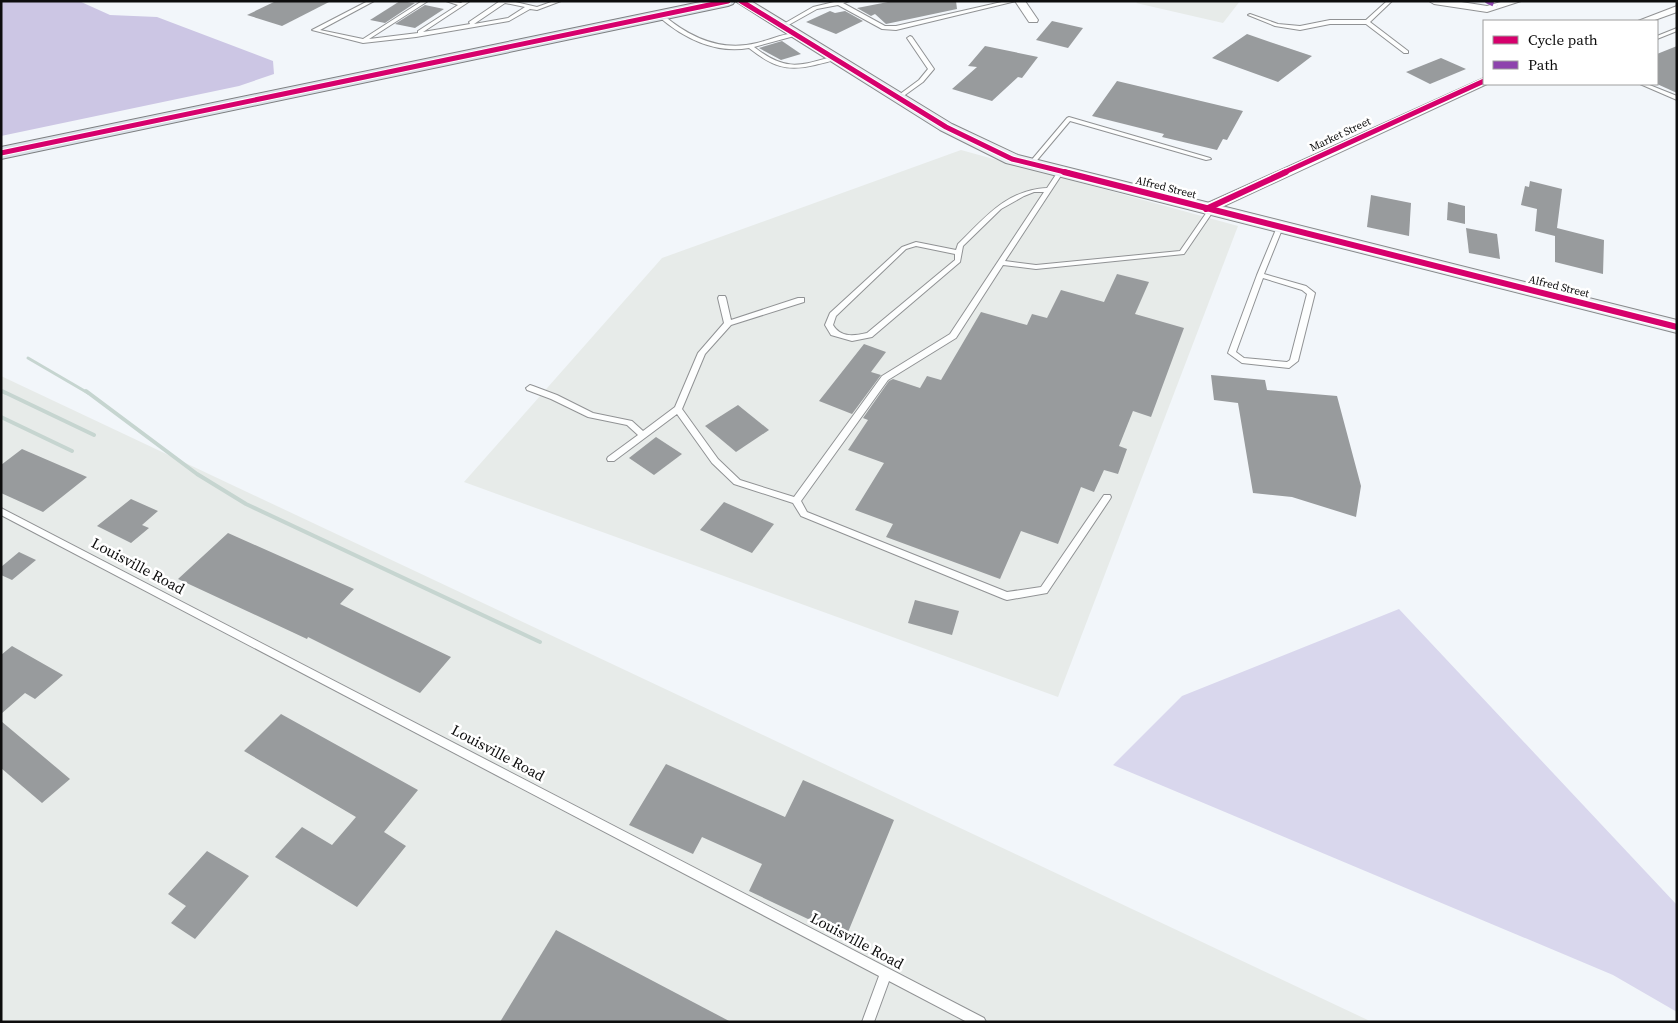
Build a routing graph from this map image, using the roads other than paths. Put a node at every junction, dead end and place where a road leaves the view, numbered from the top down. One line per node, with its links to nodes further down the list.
1 (372, 1): 30 (lane)
2 (426, 1): 30 (lane)
3 (448, 1): 15 (lane)
4 (504, 1): 17 (lane); 24 (lane)
5 (560, 1): 17 (lane)
6 (728, 1): 16 (main road)
7 (741, 1): 26 (main road, Alfred Street)
8 (848, 1): 14 (lane)
9 (1014, 1): 14 (lane)
10 (1020, 1): 21 (street)
11 (1390, 1): 23 (lane)
12 (1434, 1): 13 (street)
13 (1516, 1)
14 (836, 2): 26 (lane)
15 (466, 3): 27 (lane)
16 (688, 6): 19 (main road)
17 (529, 7): 24 (lane)
18 (1677, 9): 22 (street)
19 (660, 15): 31 (lane); 38 (main road)
20 (1250, 15): 23 (lane)
21 (1033, 20)
22 (1647, 20)
23 (1367, 22): 32 (lane)
24 (467, 26): 27 (lane)
25 (1677, 29): 29 (lane)
26 (789, 30): 31 (lane); 33 (main road, Alfred Street)
27 (416, 35): 30 (lane)
28 (910, 38): 36 (lane)
29 (1658, 38)
30 (363, 41)
31 (749, 45): 33 (lane)
32 (1406, 52)
33 (834, 58): 36 (main road, Alfred Street)
34 (1483, 82): 43 (street, Market Street)
35 (1645, 85): 37 (lane)
36 (898, 98): 40 (main road, Alfred Street)
37 (1677, 98)
38 (1, 153)
39 (1208, 158): 40 (lane)
40 (1031, 164): 41 (main road, Alfred Street)
41 (1061, 171): 42 (lane); 43 (main road, Alfred Street)
42 (1047, 190): 45 (lane); 46 (lane)
43 (1208, 209): 44 (main road, Alfred Street); 46 (lane)
44 (1280, 227): 47 (lane); 51 (main road, Alfred Street)
45 (959, 253): 45 (lane)
46 (1001, 263): 57 (lane)
47 (1260, 275): 47 (lane)
48 (722, 298): 50 (lane)
49 (800, 300): 50 (lane)
50 (728, 323): 53 (lane)
51 (1677, 327)
52 (530, 388): 54 (lane)
53 (678, 410): 54 (lane); 57 (lane)
54 (643, 435): 55 (lane)
55 (611, 459)
56 (1107, 497): 57 (lane)
57 (796, 501)
58 (1, 512): 59 (lane, Louisville Road)
59 (886, 973): 60 (lane); 61 (lane, Louisville Road)
60 (868, 1022)
61 (980, 1022)

